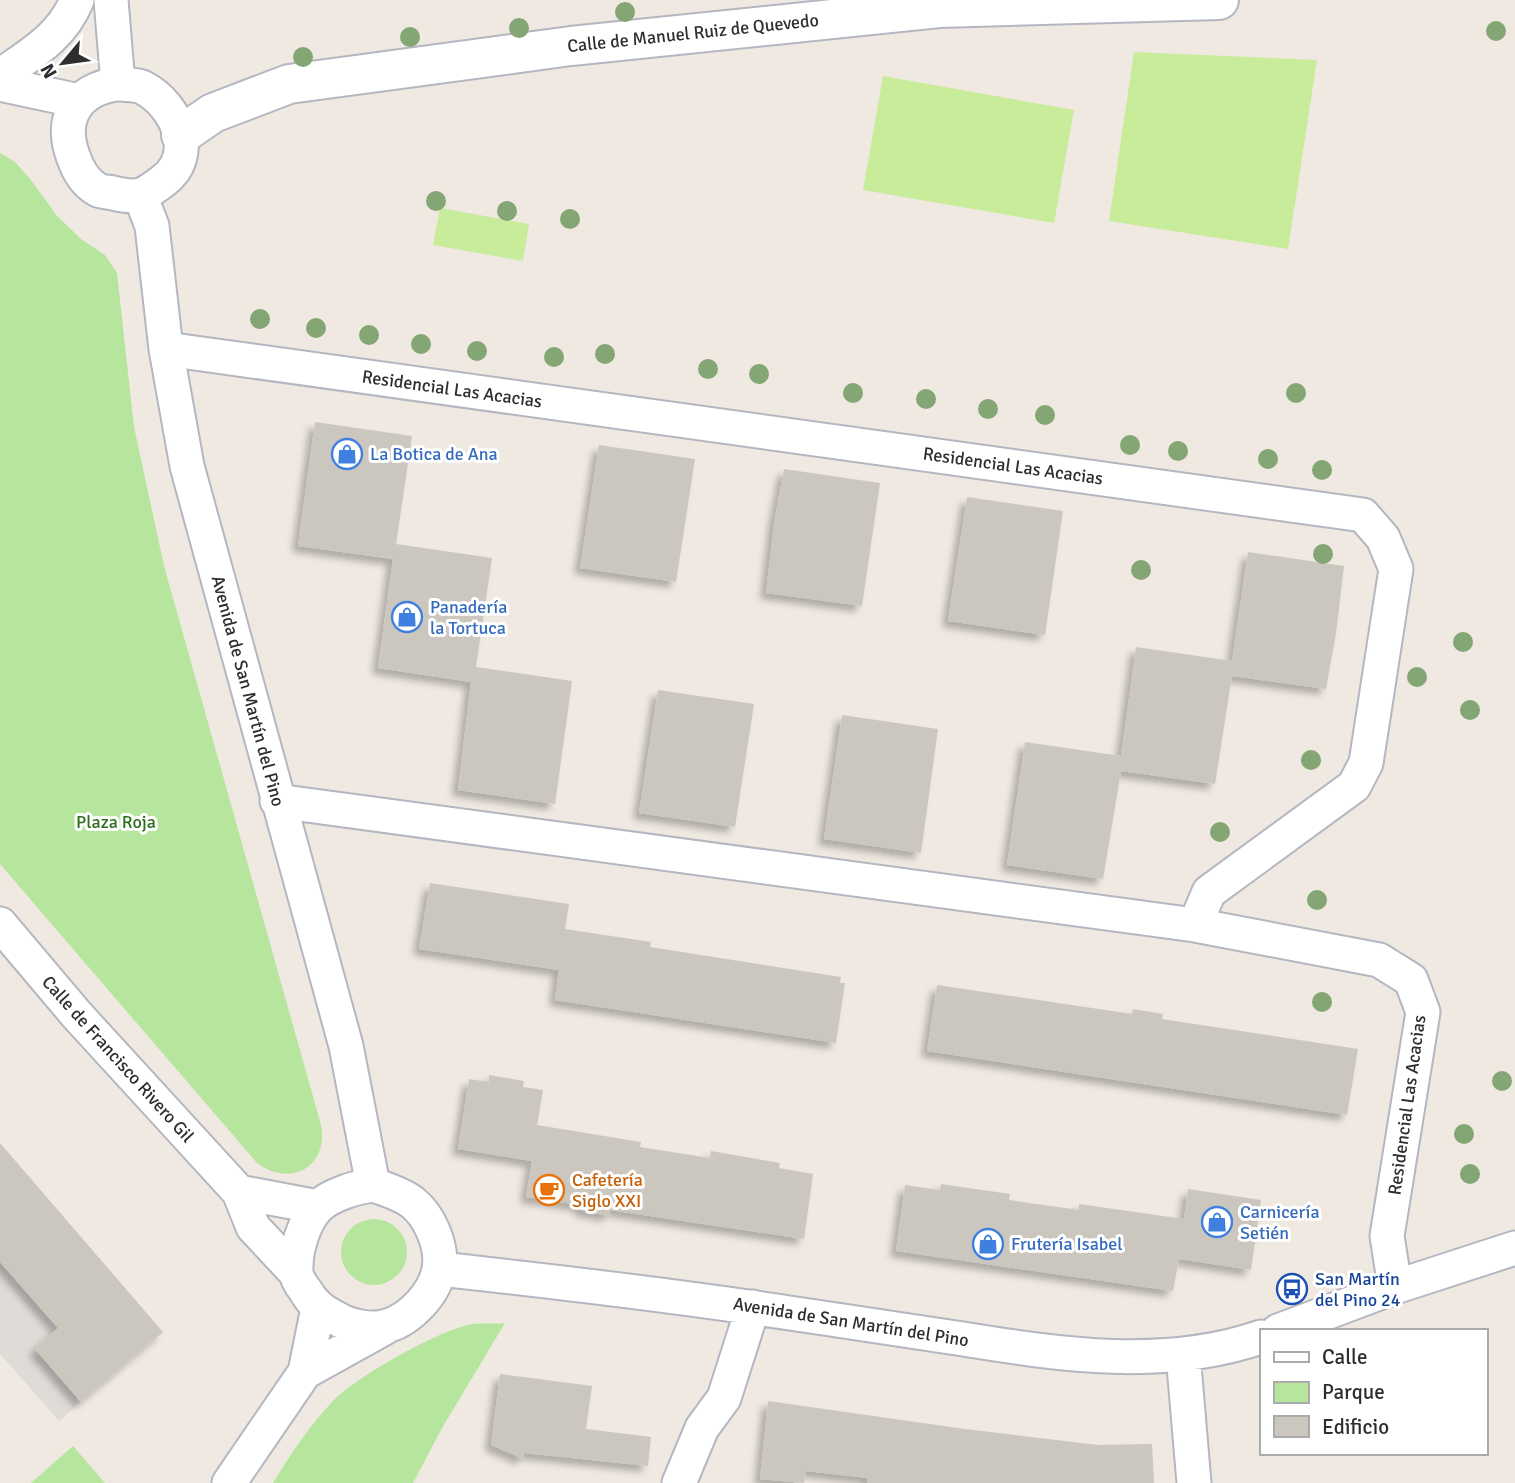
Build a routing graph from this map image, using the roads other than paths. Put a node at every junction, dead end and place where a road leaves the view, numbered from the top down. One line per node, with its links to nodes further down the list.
1 (78, 0): 5 (street)
2 (111, 0): 7 (street)
3 (1219, 0): 4 (main road, Calle de Manuel Ruiz de Quevedo)
4 (829, 10): 9 (main road, Calle de Manuel Ruiz de Quevedo)
5 (0, 76)
6 (0, 84): 8 (street)
7 (118, 84): 8 (street); 9 (street)
8 (79, 101): 10 (street)
9 (181, 135): 10 (street)
10 (140, 195): 11 (street, Avenida de San Martín del Pino)
11 (166, 349): 12 (street, Avenida de San Martín del Pino); 14 (street, Residencial Las Acacias)
12 (277, 801): 14 (street, Residencial Las Acacias); 15 (street, Avenida de San Martín del Pino)
13 (0, 924): 16 (street, Calle de Francisco Rivero Gil)
14 (1195, 925): 21 (street, Residencial Las Acacias)
15 (373, 1185): 17 (street); 19 (street)
16 (239, 1192): 17 (street); 20 (street, Calle de Francisco Rivero Gil)
17 (318, 1207): 20 (street)
18 (1515, 1248): 21 (street)
19 (440, 1269): 22 (street, Avenida de San Martín del Pino); 24 (street)
20 (296, 1273): 23 (street)
21 (1395, 1287): 25 (street)
22 (753, 1307): 27 (street, Avenida de San Martín del Pino); 30 (street)
23 (317, 1308): 24 (street); 28 (street)
24 (386, 1326): 28 (street)
25 (1283, 1329)
26 (1260, 1337): 27 (street, Avenida de San Martín del Pino)
27 (1183, 1354): 31 (street)
28 (305, 1372): 29 (street)
29 (229, 1483)
30 (679, 1483)
31 (1194, 1483)

